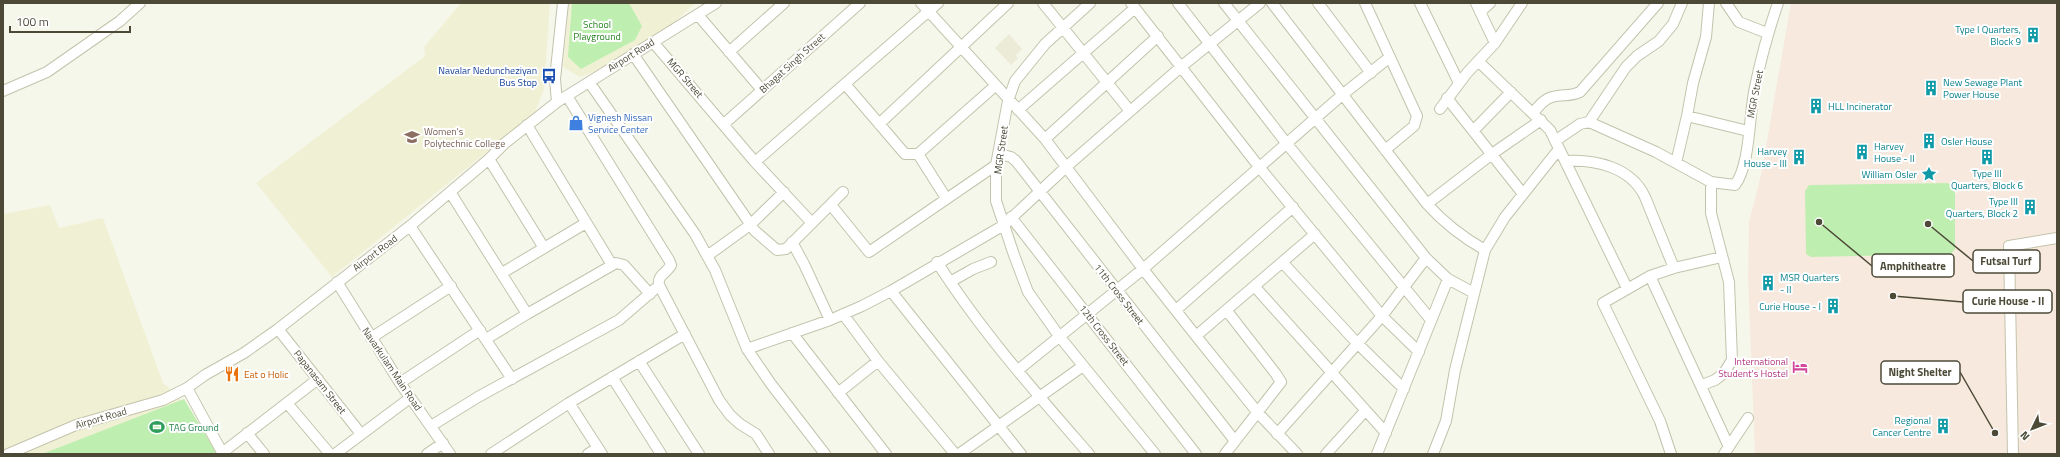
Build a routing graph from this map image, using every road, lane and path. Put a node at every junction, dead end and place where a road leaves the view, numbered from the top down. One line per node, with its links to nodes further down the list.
1 (140, 3): 50 (street)
2 (563, 3): 56 (street)
3 (716, 3): 28 (street, Airport Road)
4 (784, 3): 37 (street)
5 (860, 3): 49 (street, Bhagat Singh Street)
6 (921, 3): 27 (street)
7 (938, 3): 27 (street)
8 (1008, 3): 36 (street)
9 (1043, 3): 30 (street)
10 (1090, 3): 30 (street, MGR Street)
11 (1178, 3): 34 (street)
12 (1224, 3): 29 (street)
13 (1260, 3): 29 (street)
14 (1272, 3): 52 (street)
15 (1318, 3): 43 (street)
16 (1365, 3): 40 (street)
17 (1420, 3): 46 (street)
18 (1490, 3): 26 (street)
19 (1522, 3): 35 (street)
20 (1658, 3): 60 (street)
21 (1682, 3): 64 (street)
22 (1709, 3): 61 (street)
23 (1726, 3): 31 (street)
24 (1778, 3): 31 (street, MGR Street)
25 (1133, 5): 32 (street); 38 (street)
26 (1478, 7): 35 (street)
27 (928, 12): 36 (street); 47 (street)
28 (698, 15): 33 (street, Airport Road); 37 (street)
29 (1238, 22): 34 (street); 62 (street)
30 (1064, 27): 38 (street); 55 (street, MGR Street)
31 (1767, 33): 68 (street, MGR Street)
32 (1158, 36): 42 (street); 45 (street)
33 (653, 42): 39 (street, Airport Road); 65 (street, MGR Street)
34 (1209, 43): 42 (street); 71 (street)
35 (1495, 43): 41 (street)
36 (960, 47): 48 (street); 66 (street)
37 (729, 52): 49 (street)
38 (1084, 52): 45 (street); 58 (street)
39 (633, 54): 44 (street, Airport Road); 97 (street)
40 (1390, 58): 43 (street); 73 (street)
41 (1478, 61): 46 (street); 51 (street)
42 (1182, 66): 59 (street); 83 (street)
43 (1371, 73): 52 (street)
44 (589, 82): 53 (street, Airport Road); 105 (street)
45 (1108, 82): 59 (street); 70 (street)
46 (1459, 82): 54 (street)
47 (845, 84): 66 (street); 79 (street)
48 (995, 86): 55 (street); 74 (street)
49 (762, 90): 65 (street, Bhagat Singh Street)
50 (3, 91)
51 (1511, 92): 60 (street); 69 (street)
52 (1342, 95): 62 (street); 73 (street)
53 (567, 96): 56 (street, Airport Road); 119 (street)
54 (1447, 98): 57 (street); 69 (street)
55 (1008, 101): 58 (street); 75 (street, MGR Street)
56 (557, 102): 67 (street, Airport Road)
57 (1440, 109)
58 (1018, 110): 70 (street)
59 (1130, 111): 82 (street)
60 (1532, 113): 63 (street)
61 (1687, 116): 68 (street); 80 (street)
62 (1315, 118): 71 (street); 107 (street)
63 (1541, 120): 72 (street); 76 (street)
64 (1589, 122): 72 (street); 80 (street)
65 (724, 124): 79 (street, MGR Street)
66 (879, 124): 74 (street)
67 (527, 125): 77 (street, Airport Road); 95 (street)
68 (1748, 131): 84 (street, MGR Street)
69 (1473, 132): 76 (street)
70 (1045, 139): 82 (street)
71 (1287, 144): 83 (street); 122 (street)
72 (1557, 145): 78 (street); 89 (street)
73 (1385, 150): 91 (street)
74 (918, 154): 90 (street)
75 (998, 154): 81 (street, MGR Street); 88 (street, 11th Cross Street)
76 (1492, 154): 89 (street); 91 (street)
77 (489, 159): 85 (street, Airport Road); 103 (street)
78 (1565, 161): 112 (street); 123 (street)
79 (755, 162): 86 (street, MGR Street)
80 (1676, 163): 84 (street)
81 (996, 166): 90 (street); 98 (street, MGR Street)
82 (1066, 166): 88 (street); 113 (street)
83 (1260, 168): 93 (street); 113 (street)
84 (1710, 182): 106 (street)
85 (450, 192): 99 (street, Airport Road); 114 (street)
86 (784, 192): 96 (street, MGR Street); 97 (street)
87 (843, 192): 92 (street)
88 (1038, 192): 94 (street); 124 (street, 11th Cross Street)
89 (1523, 194): 104 (street)
90 (946, 198): 92 (street)
91 (1427, 204): 104 (street)
92 (831, 205): 96 (street)
93 (1293, 207): 100 (street); 128 (street)
94 (1011, 217): 98 (street); 132 (street, 12th Cross Street)
95 (586, 223): 103 (street); 111 (street)
96 (812, 223): 102 (street)
97 (750, 225): 102 (street); 105 (street)
98 (1004, 225): 108 (street); 140 (street, MGR Street)
99 (410, 226): 117 (street, Airport Road); 120 (street)
100 (1315, 234): 110 (street); 133 (street)
101 (2057, 238): 202 (street)
102 (792, 242): 134 (street)
103 (544, 248): 114 (street)
104 (1485, 250): 126 (street)
105 (707, 256): 144 (street)
106 (1722, 257): 112 (street); 155 (street)
107 (1426, 258): 116 (street); 122 (street)
108 (938, 262): 118 (street); 125 (street)
109 (990, 262): 118 (street)
110 (1282, 263): 121 (street); 143 (street)
111 (612, 265): 127 (street); 130 (street)
112 (1674, 268): 115 (street)
113 (1142, 269): 124 (street); 128 (street)
114 (502, 273): 130 (street)
115 (1650, 276): 123 (street); 155 (street)
116 (1448, 279): 126 (street); 135 (street)
117 (337, 282): 136 (street, Airport Road); 142 (street, Navarkulam Main Road)
118 (950, 282): 149 (street)
119 (659, 285): 127 (street); 138 (street)
120 (451, 286): 139 (street); 142 (street)
121 (1255, 287): 129 (street); 150 (street)
122 (1403, 287): 133 (street); 135 (street)
123 (1627, 288): 201 (street)
124 (1116, 290): 132 (street); 172 (street, 11th Cross Street)
125 (891, 291): 131 (street); 166 (street)
126 (1474, 293): 200 (street)
127 (650, 294): 153 (street)
128 (1176, 310): 141 (street)
129 (1227, 311): 141 (street); 164 (street)
130 (527, 314): 139 (street)
131 (844, 314): 134 (street); 147 (street)
132 (1087, 314): 140 (street); 196 (street, 12th Cross Street)
133 (1382, 316): 143 (street); 145 (street)
134 (830, 320): 137 (street)
135 (1431, 320): 145 (street)
136 (278, 329): 152 (street, Papanasam Street); 156 (street, Airport Road)
137 (792, 333): 144 (street); 158 (street)
138 (685, 334): 146 (street); 188 (street)
139 (483, 335): 153 (street); 154 (street)
140 (1059, 336): 148 (street, MGR Street); 149 (street)
141 (1196, 336): 164 (street)
142 (371, 338): 154 (street, Navarkulam Main Road)
143 (1357, 343): 150 (street); 157 (street)
144 (747, 349): 189 (street)
145 (1419, 352): 157 (street)
146 (639, 361): 151 (street); 187 (street)
147 (878, 361): 158 (street); 191 (street)
148 (1083, 366): 159 (street); 195 (street, MGR Street)
149 (1018, 370): 159 (street)
150 (1330, 373): 163 (street); 171 (street)
151 (612, 377): 162 (street); 186 (street)
152 (318, 379): 161 (street); 170 (street, Papanasam Street)
153 (512, 379): 167 (street)
154 (400, 384): 160 (street, Navarkulam Main Road)
155 (1702, 385): 175 (street)
156 (188, 388): 176 (street); 178 (street, Airport Road)
157 (1404, 389): 169 (street)
158 (838, 393): 190 (street)
159 (1039, 396): 166 (street); 194 (street)
160 (410, 398): 167 (street, Navarkulam Main Road); 170 (street)
161 (287, 403): 168 (street); 180 (street)
162 (570, 403): 174 (street); 184 (street)
163 (1365, 410): 169 (street); 198 (street)
164 (1258, 413): 171 (street); 172 (street)
165 (1748, 418): 175 (street)
166 (999, 425): 192 (street); 193 (street)
167 (431, 426): 173 (street, Navarkulam Main Road)
168 (247, 433): 176 (street); 179 (street)
169 (1386, 433): 199 (street)
170 (361, 434): 181 (street)
171 (1277, 434): 197 (street)
172 (1235, 441): 177 (street)
173 (443, 443): 182 (street); 183 (street, Navarkulam Main Road)
174 (600, 451): 185 (street)
175 (1725, 452)
176 (222, 453)
177 (1228, 453)
178 (8, 454)
179 (264, 454)
180 (330, 454)
181 (335, 454)
182 (427, 454)
183 (450, 454)
184 (492, 454)
185 (588, 454)
186 (661, 454)
187 (699, 454)
188 (769, 454)
189 (825, 454)
190 (886, 454)
191 (955, 454)
192 (959, 454)
193 (1022, 454)
194 (1089, 454)
195 (1155, 454)
196 (1196, 454)
197 (1297, 454)
198 (1326, 454)
199 (1377, 454)
200 (1433, 454)
201 (1671, 454)
202 (2013, 454)

